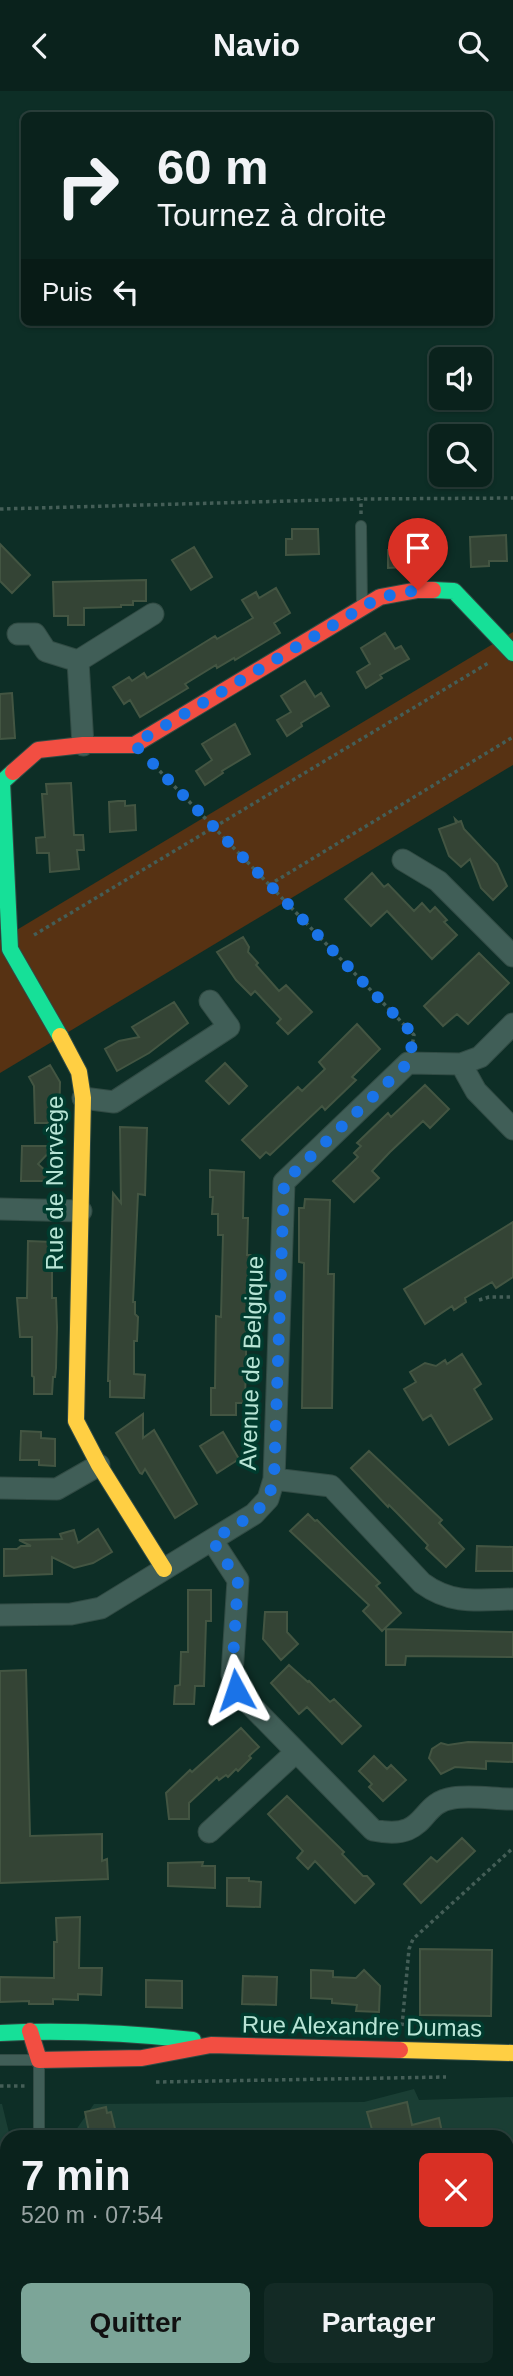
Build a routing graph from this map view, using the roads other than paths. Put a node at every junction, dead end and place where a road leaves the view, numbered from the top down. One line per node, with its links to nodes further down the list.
1 (360, 526): 2 (lane)
2 (362, 608): 5 (street, Rue de Norvège); 7 (street, Rue de Norvège)
3 (153, 614): 6 (street)
4 (18, 633): 6 (street)
5 (512, 652)
6 (78, 661): 7 (street)
7 (83, 745): 8 (street, Rue de Norvège)
8 (1, 782): 14 (street, Rue de Norvège)
9 (403, 860): 10 (street)
10 (513, 956)
11 (210, 1001): 14 (street)
12 (513, 1024): 13 (street)
13 (461, 1064): 15 (street); 19 (street, Avenue de Belgique)
14 (83, 1098): 17 (street, Rue de Norvège)
15 (513, 1129)
16 (0, 1209): 17 (street)
17 (81, 1211): 18 (street, Rue de Norvège)
18 (99, 1465): 20 (street); 22 (street, Rue de Norvège)
19 (274, 1479): 21 (street, Avenue de Belgique); 23 (street)
20 (0, 1487)
21 (212, 1540): 22 (street, Avenue de Belgique); 25 (street)
22 (164, 1569): 24 (street, Avenue de Belgique)
23 (513, 1599)
24 (0, 1615)
25 (296, 1752): 26 (street); 27 (street)
26 (513, 1799)
27 (209, 1832)
28 (30, 2031): 29 (street, Rue Alexandre Dumas); 30 (street, Rue Alexandre Dumas); 34 (street)
29 (0, 2033)
30 (118, 2033): 31 (lane); 32 (street, Rue Alexandre Dumas)
31 (57, 2044)
32 (211, 2045): 33 (street, Rue Alexandre Dumas); 34 (street, Rue Alexandre Dumas)
33 (513, 2053)
34 (43, 2056): 35 (lane); 36 (lane)
35 (0, 2060)
36 (38, 2130)

